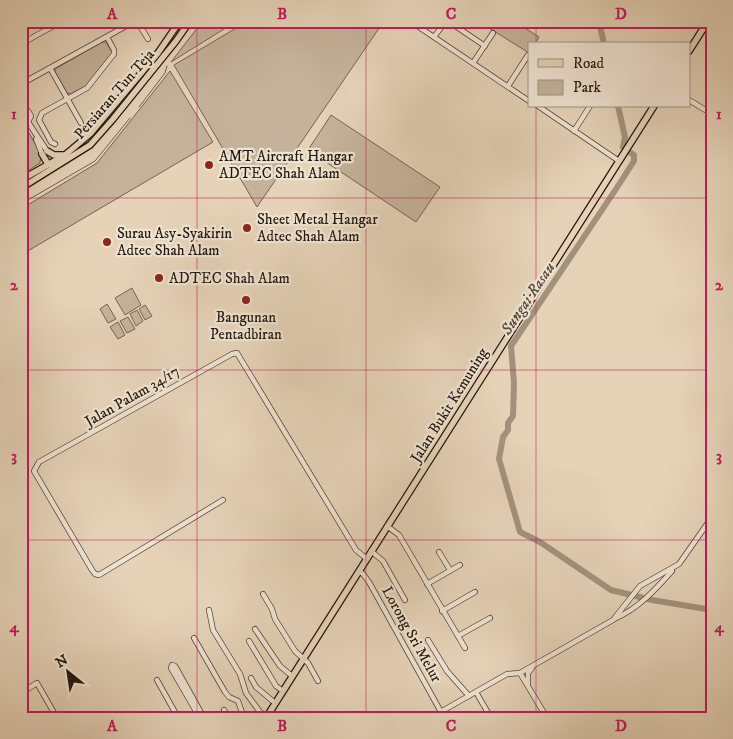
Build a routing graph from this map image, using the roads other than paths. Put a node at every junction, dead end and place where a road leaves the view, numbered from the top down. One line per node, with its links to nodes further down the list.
1 (62, 21): 14 (street)
2 (136, 21): 11 (street); 13 (street)
3 (180, 21): 37 (main road, Persiaran Tun Teja)
4 (190, 21): 40 (main road, Persiaran Tun Teja)
5 (410, 21): 9 (street)
6 (420, 21): 9 (street)
7 (447, 21): 12 (street); 15 (street)
8 (708, 21): 16 (main road)
9 (417, 26): 12 (street)
10 (493, 33): 15 (street)
11 (107, 37): 19 (street); 22 (street)
12 (434, 37): 18 (street)
13 (148, 39)
14 (21, 44)
15 (485, 46): 18 (street)
16 (690, 48)
17 (528, 56): 21 (street)
18 (473, 63): 21 (street)
19 (50, 68): 20 (street); 22 (street)
20 (21, 84)
21 (508, 86): 23 (street)
22 (67, 98): 32 (street); 34 (street)
23 (528, 100)
24 (690, 101): 29 (street)
25 (542, 108): 33 (street)
26 (589, 108): 33 (street)
27 (653, 108): 38 (main road, Jalan Bukit Kemuning)
28 (21, 110): 31 (street)
29 (712, 114)
30 (21, 122): 31 (street)
31 (28, 122): 36 (street)
32 (81, 123)
33 (574, 131): 38 (street)
34 (55, 144)
35 (21, 148): 39 (street)
36 (45, 152): 37 (main road); 40 (main road); 41 (main road)
37 (65, 155): 40 (main road, Persiaran Tun Teja)
38 (619, 161): 46 (main road, Jalan Bukit Kemuning)
39 (21, 163)
40 (52, 165): 41 (main road, Persiaran Tun Teja); 43 (main road, Persiaran Tun Teja)
41 (38, 170): 42 (main road, Persiaran Tun Teja)
42 (21, 180)
43 (21, 188)
44 (223, 500): 49 (street, Jalan Palam 34/17)
45 (712, 517): 51 (street)
46 (388, 526): 47 (main road, Jalan Bukit Kemuning); 54 (street)
47 (372, 551): 49 (main road, Jalan Bukit Kemuning); 57 (street)
48 (439, 552): 52 (street)
49 (366, 559): 53 (main road, Jalan Bukit Kemuning)
50 (460, 565): 52 (street)
51 (675, 568): 61 (street); 61 (street)
52 (450, 570): 54 (street)
53 (359, 571): 68 (main road, Jalan Bukit Kemuning); 84 (street, Lorong Sri Melur)
54 (426, 584): 59 (street)
55 (475, 592): 59 (street)
56 (263, 594): 68 (street)
57 (405, 600)
58 (209, 610): 80 (street)
59 (442, 611): 63 (street)
60 (490, 618): 63 (street)
61 (612, 620): 69 (street)
62 (255, 629): 71 (street)
63 (458, 636): 67 (street)
64 (194, 638): 91 (street)
65 (249, 640): 77 (street)
66 (428, 640): 81 (street)
67 (465, 648)
68 (303, 658): 71 (main road, Jalan Bukit Kemuning); 74 (street)
69 (545, 659): 70 (street); 76 (street)
70 (520, 673): 76 (street); 78 (street)
71 (292, 676): 77 (main road, Jalan Bukit Kemuning)
72 (251, 678): 75 (street)
73 (157, 680): 87 (street)
74 (318, 681)
75 (256, 687): 80 (street); 82 (street)
76 (529, 687): 94 (street)
77 (283, 691): 82 (main road, Jalan Bukit Kemuning)
78 (476, 692): 81 (street); 93 (street)
79 (21, 693): 86 (street)
80 (246, 693): 85 (street)
81 (469, 696): 84 (street)
82 (275, 703): 85 (main road, Jalan Bukit Kemuning)
83 (224, 710): 90 (street)
84 (441, 712): 92 (street)
85 (266, 717)
86 (57, 718)
87 (174, 718)
88 (200, 718): 89 (street)
89 (204, 718)
90 (229, 718)
91 (244, 718)
92 (430, 718)
93 (491, 718)
94 (547, 718)

